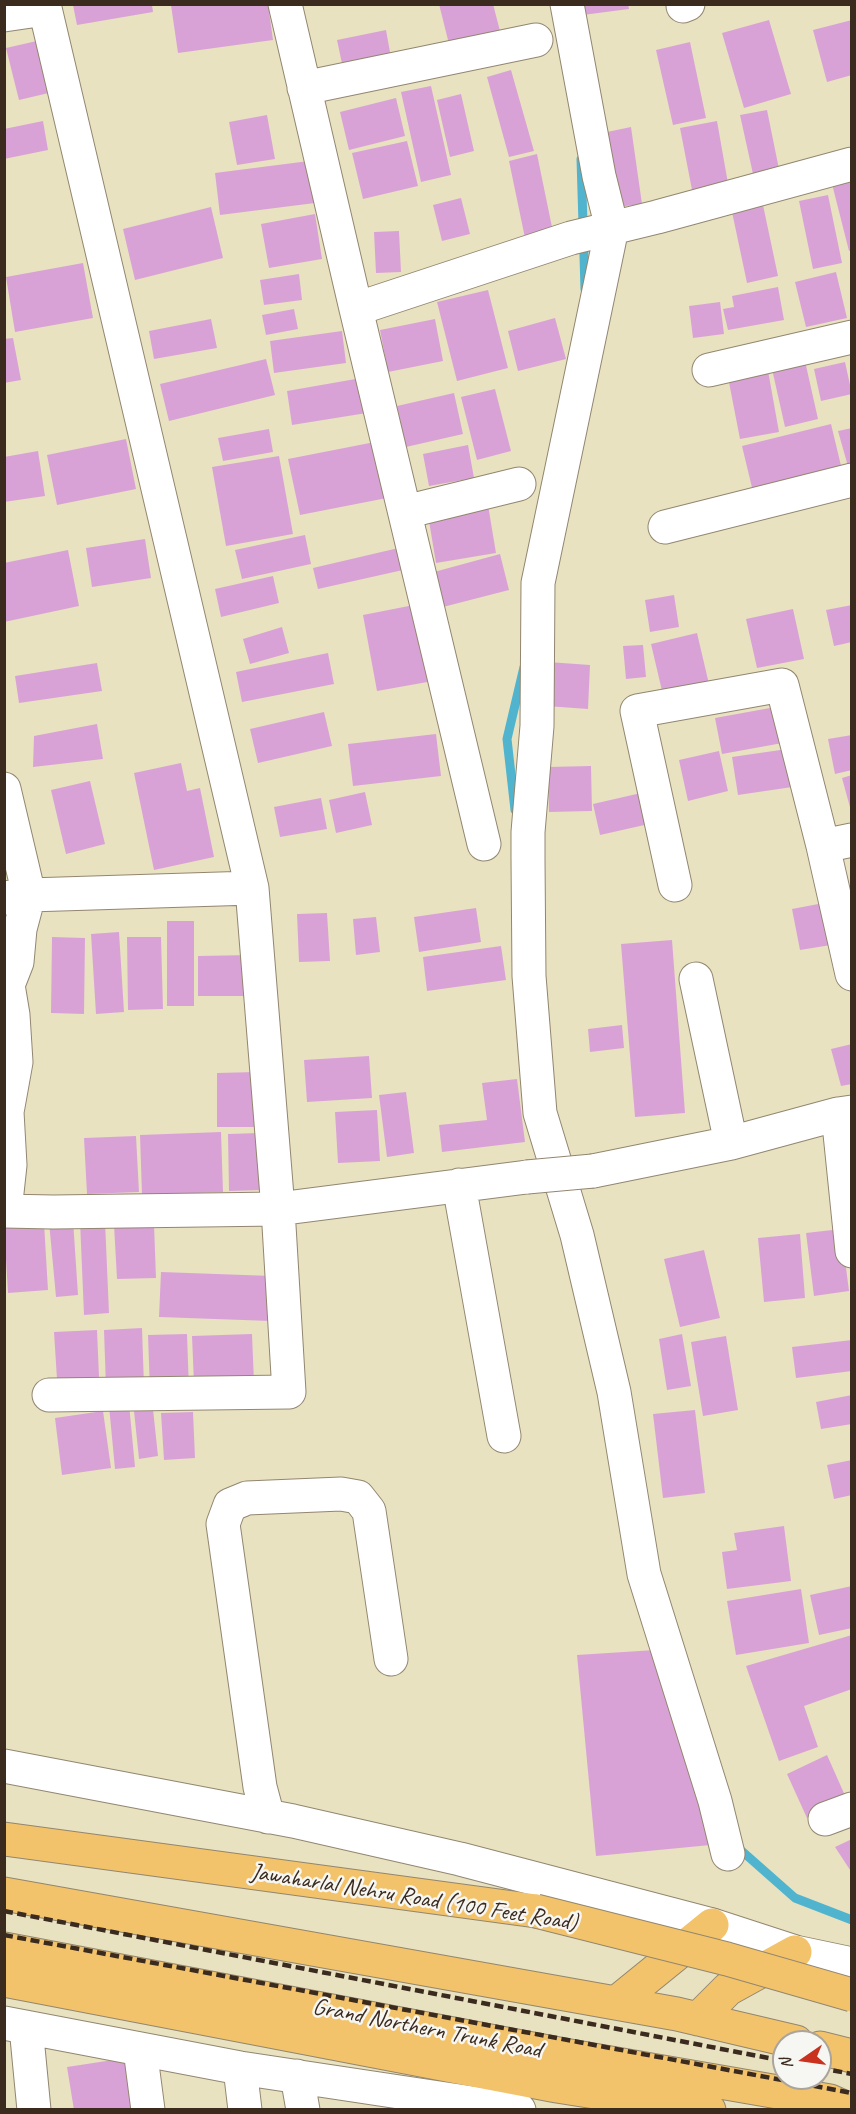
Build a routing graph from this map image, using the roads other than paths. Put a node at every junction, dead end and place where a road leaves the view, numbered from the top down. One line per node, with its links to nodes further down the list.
1 (285, 4): 6 (street)
2 (44, 7): 4 (street); 20 (street)
3 (569, 14): 8 (street)
4 (4, 15)
5 (536, 40): 6 (street)
6 (304, 88): 9 (street)
7 (852, 164): 8 (street)
8 (594, 232): 9 (street); 36 (street)
9 (356, 309): 14 (street)
10 (852, 337): 11 (street)
11 (709, 370)
12 (852, 480): 15 (street)
13 (519, 484): 14 (street)
14 (405, 512): 17 (street)
15 (665, 527)
16 (4, 789): 21 (street)
17 (484, 843)
18 (837, 843): 19 (street); 22 (street)
19 (675, 885)
20 (252, 888): 21 (street); 27 (street)
21 (17, 897): 28 (street)
22 (852, 974)
23 (696, 978): 25 (street)
24 (845, 1113): 25 (street); 29 (street)
25 (731, 1143): 26 (street, bridge)
26 (459, 1185): 27 (street); 31 (street)
27 (278, 1209): 28 (street); 30 (street)
28 (5, 1211)
29 (852, 1251)
30 (49, 1395)
31 (504, 1436)
32 (391, 1659): 34 (street)
33 (4, 1766): 34 (street)
34 (268, 1817): 38 (street)
35 (4, 1839): 43 (main road, Jawaharlal Nehru Road (100 Feet Road), bridge)
36 (729, 1854)
37 (4, 1894): 44 (main road)
38 (712, 1925): 40 (street); 44 (main road)
39 (4, 1949): 53 (main road, Grand Northern Trunk Road)
40 (795, 1953): 41 (street); 45 (main road)
41 (852, 1964)
42 (4, 1980): 53 (main road)
43 (852, 1995)
44 (616, 2003): 45 (main road)
45 (698, 2019): 47 (main road)
46 (15, 2025): 48 (street); 55 (street)
47 (772, 2036)
48 (141, 2049): 51 (street); 56 (street)
49 (832, 2051): 50 (main road)
50 (852, 2056)
51 (240, 2068): 52 (street); 57 (street)
52 (297, 2076): 58 (street); 59 (street)
53 (536, 2080): 54 (main road); 60 (main road, Grand Northern Trunk Road)
54 (705, 2108)
55 (34, 2109)
56 (148, 2109)
57 (245, 2109)
58 (303, 2109)
59 (519, 2109)
60 (850, 2109)

